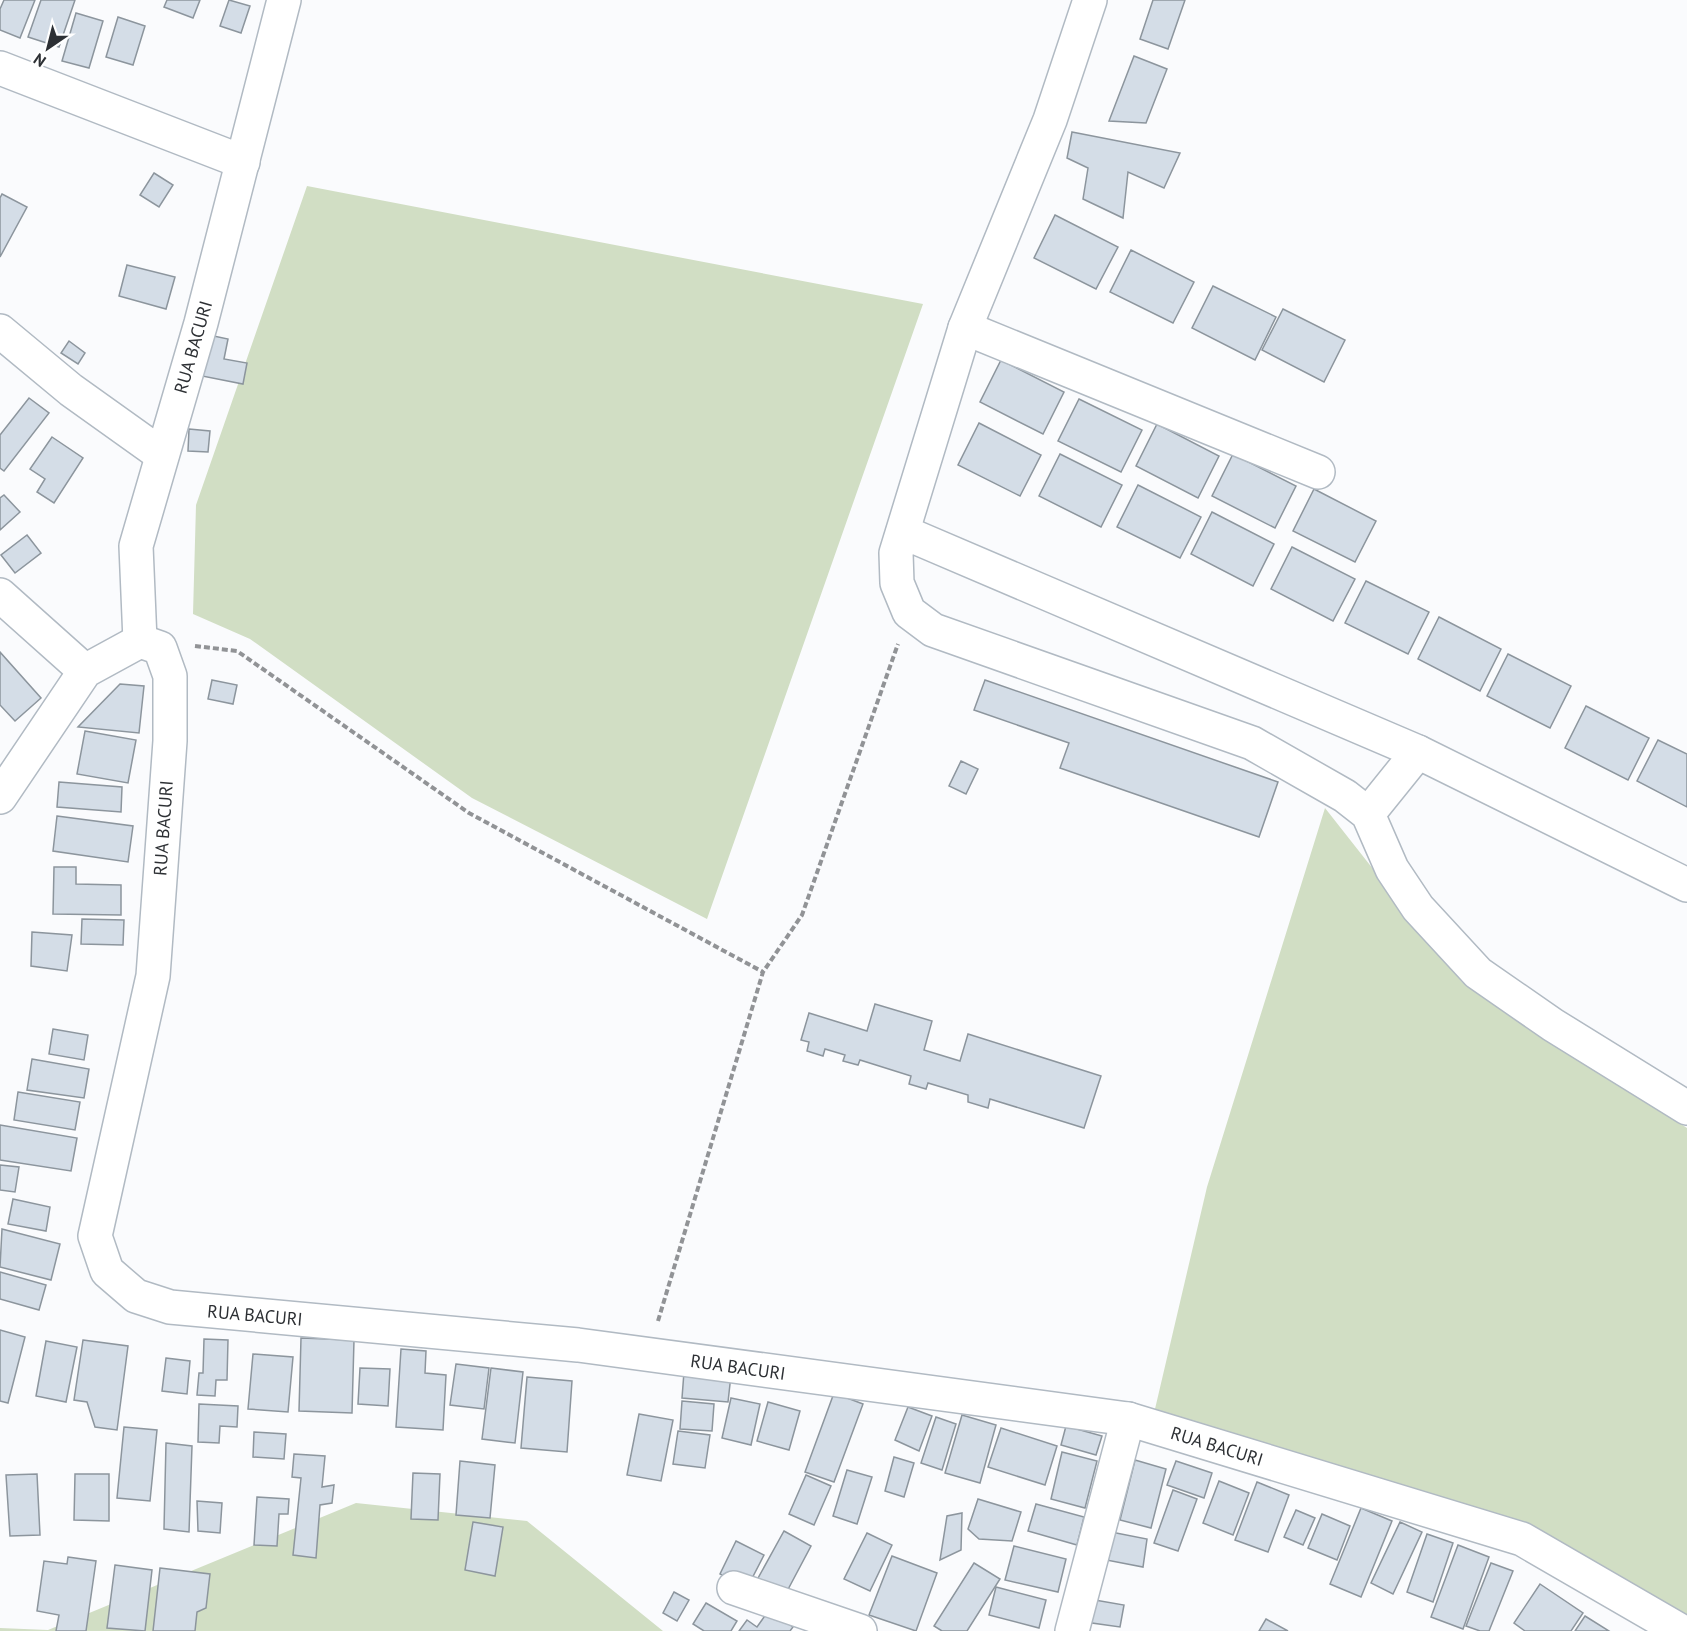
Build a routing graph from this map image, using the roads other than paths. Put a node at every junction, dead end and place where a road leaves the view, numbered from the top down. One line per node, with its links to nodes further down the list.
1 (284, 0): 4 (street, RUA BACURI)
2 (1090, 0): 5 (street)
3 (0, 68): 4 (street)
4 (243, 162): 7 (street, RUA BACURI)
5 (965, 328): 8 (street); 9 (street)
6 (0, 331): 7 (street)
7 (162, 455): 11 (street, RUA BACURI)
8 (1318, 472)
9 (903, 532): 13 (street); 15 (street)
10 (0, 595): 12 (street)
11 (141, 641): 12 (street); 18 (street, RUA BACURI)
12 (85, 671): 14 (street)
13 (1418, 752): 15 (street); 16 (street)
14 (0, 797)
15 (1368, 814): 17 (street)
16 (1687, 885)
17 (1687, 1108)
18 (1128, 1419): 21 (street); 22 (street, RUA BACURI)
19 (734, 1588): 20 (street)
20 (860, 1631)
21 (1072, 1631)
22 (1681, 1631)

